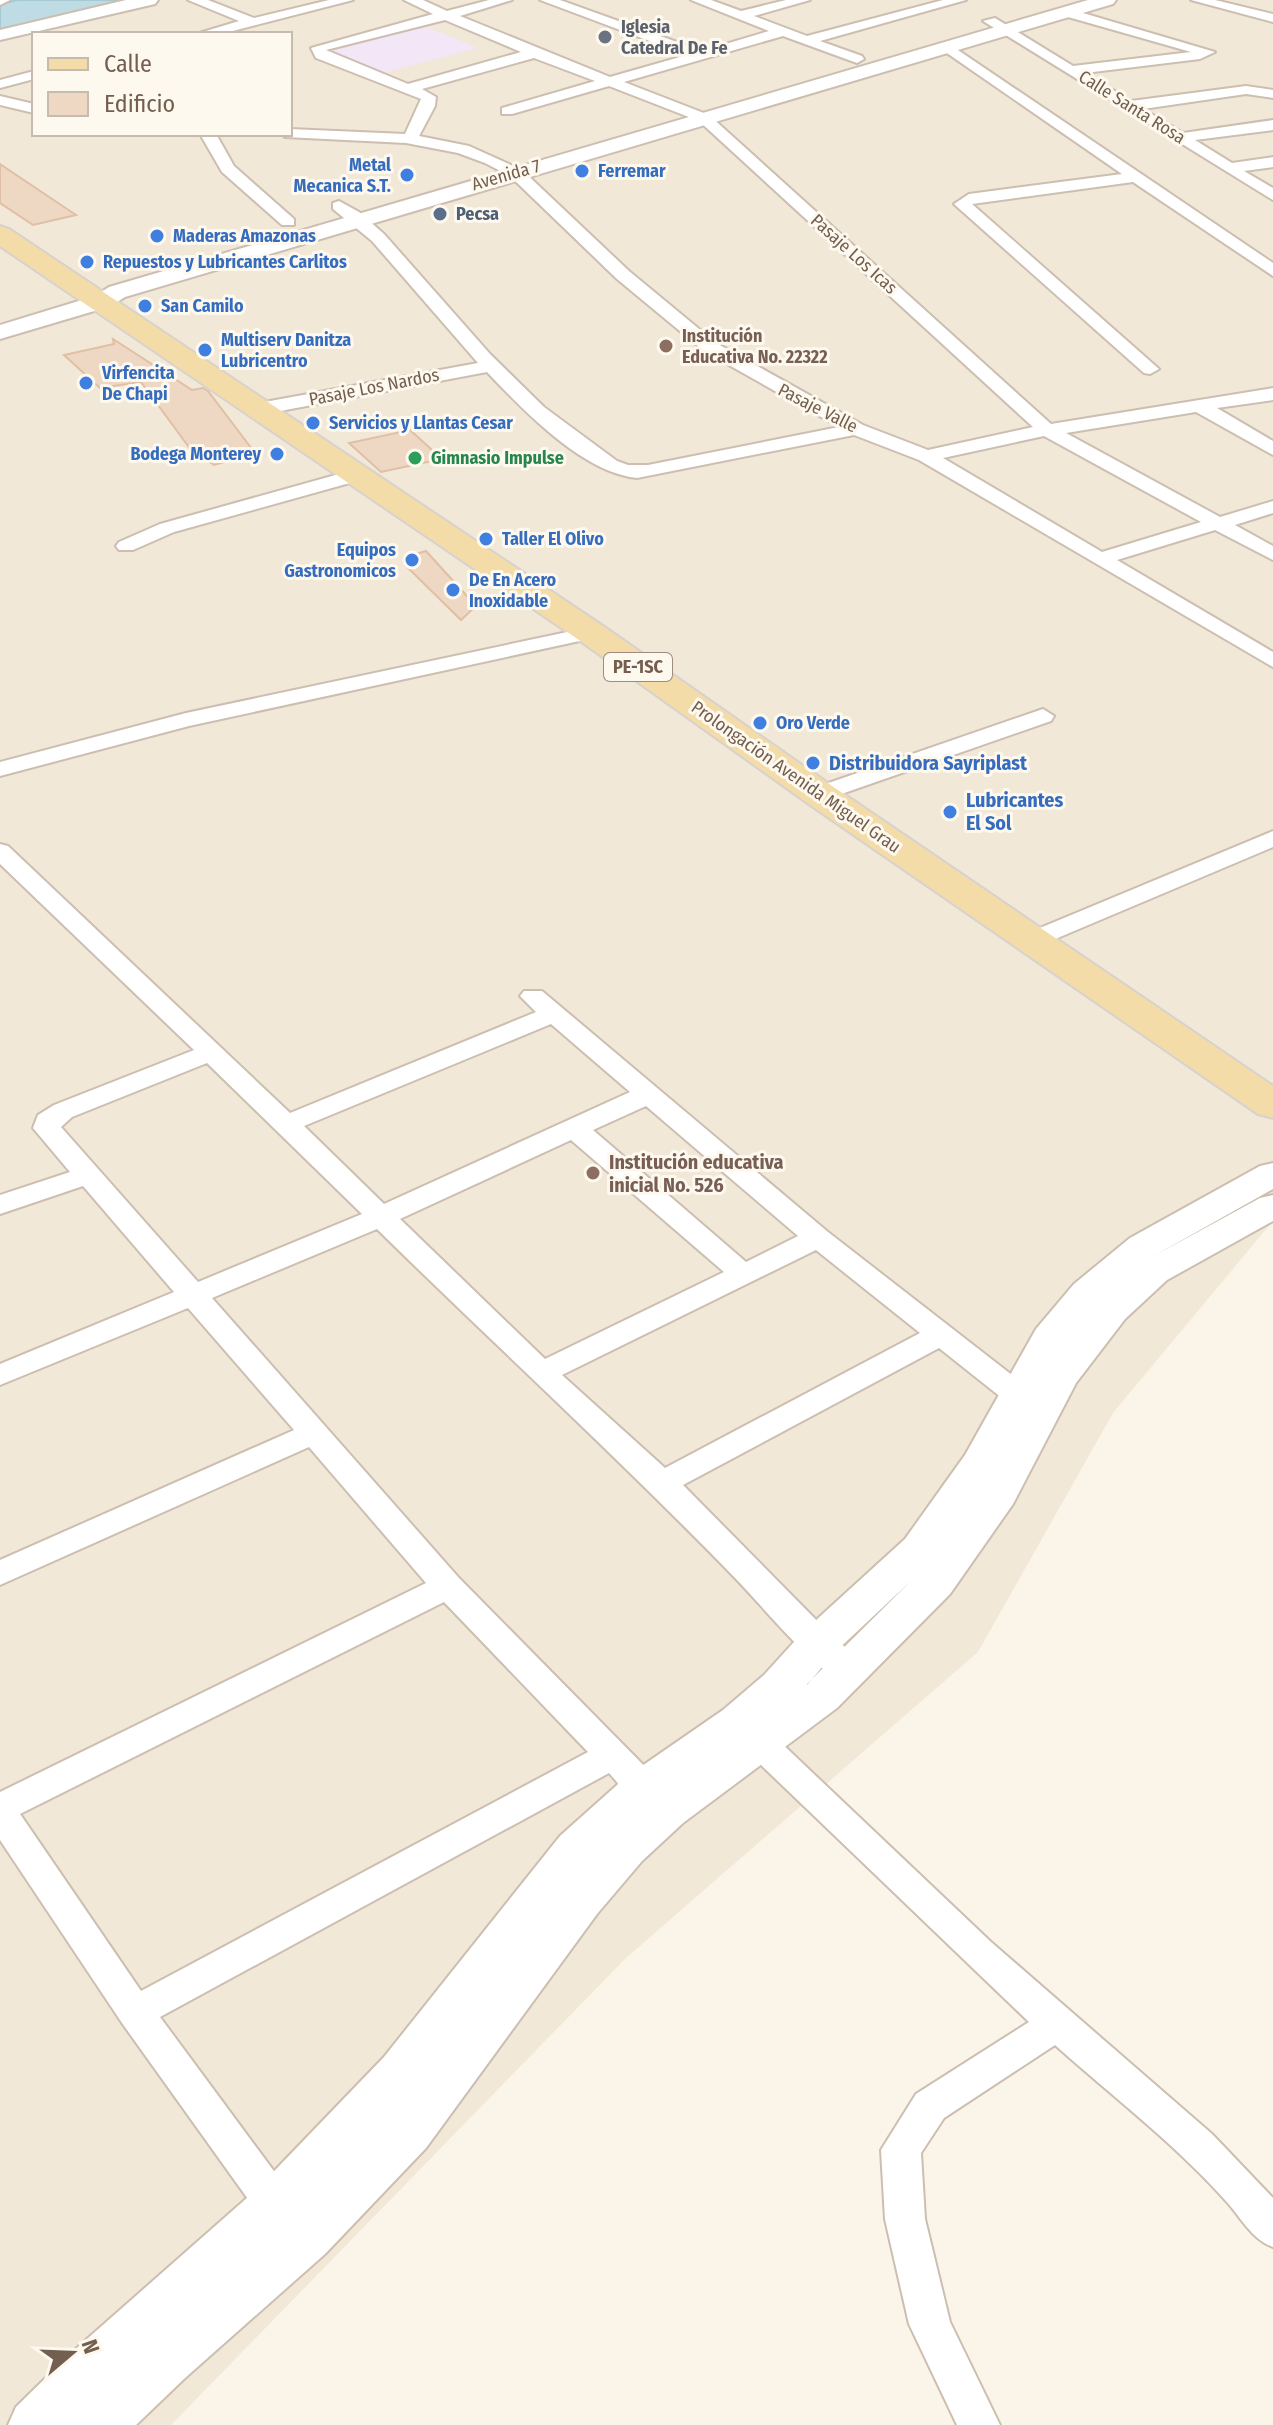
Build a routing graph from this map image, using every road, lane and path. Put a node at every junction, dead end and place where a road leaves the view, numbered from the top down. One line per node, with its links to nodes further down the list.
1 (149, 0): 22 (street)
2 (195, 0): 18 (street)
3 (346, 0): 18 (street)
4 (411, 0): 15 (street, Pasaje Los Icas)
5 (505, 0): 15 (street)
6 (547, 0): 26 (street)
7 (698, 0): 16 (street)
8 (803, 0): 16 (street)
9 (959, 0): 23 (street)
10 (1107, 0): 13 (street, Avenida 7)
11 (1198, 0): 14 (street)
12 (1273, 2): 14 (street)
13 (1065, 6): 19 (street, Avenida 7); 28 (street)
14 (1244, 11): 17 (street)
15 (444, 14): 25 (street, Pasaje Los Icas); 32 (street)
16 (742, 15): 20 (street)
17 (1273, 18)
18 (253, 22): 21 (street)
19 (998, 26): 24 (street, Avenida 7); 27 (street, Avenida 7); 28 (street, Calle Santa Rosa)
20 (786, 31): 23 (street); 26 (street)
21 (211, 32)
22 (0, 35)
23 (810, 39): 27 (street)
24 (949, 48): 39 (street, Avenida 7); 48 (street)
25 (535, 53): 30 (street, Pasaje Los Icas); 32 (street)
26 (701, 55): 30 (street)
27 (857, 59): 37 (street, Avenida 7)
28 (1073, 70): 35 (street, Calle Santa Rosa)
29 (32, 76): 31 (street)
30 (611, 81): 37 (street, Pasaje Los Icas); 38 (street)
31 (0, 84)
32 (410, 88): 43 (street)
33 (1273, 94): 35 (street)
34 (0, 100): 36 (street)
35 (1130, 106): 44 (street, Calle Santa Rosa)
36 (32, 108)
37 (683, 109): 39 (street, Pasaje Los Icas); 46 (street, Avenida 7)
38 (507, 111)
39 (704, 118): 46 (street, Avenida 7); 64 (street, Pasaje Los Icas)
40 (1273, 125): 44 (street)
41 (292, 134): 43 (street, Pasaje Valle)
42 (209, 136): 52 (street)
43 (410, 138): 46 (street, Pasaje Valle)
44 (1180, 138): 47 (street, Calle Santa Rosa)
45 (1273, 162): 47 (street)
46 (508, 168): 50 (street, Avenida 7); 51 (street, Avenida 7); 63 (street, Pasaje Valle)
47 (1229, 168): 49 (street, Calle Santa Rosa)
48 (1134, 177): 54 (street); 59 (street)
49 (1273, 195)
50 (339, 206): 51 (street); 52 (street, Avenida 7)
51 (359, 218): 55 (street, Avenida 7); 58 (street)
52 (288, 222): 55 (street, Avenida 7)
53 (0, 234): 55 (main road, Prolongación Avenida Miguel Grau / PE-1SC)
54 (1273, 271)
55 (92, 294): 56 (street, Avenida 7); 57 (street, Avenida 7); 62 (main road, Prolongación Avenida Miguel Grau / PE-1SC)
56 (0, 311)
57 (0, 332)
58 (489, 366): 62 (street, Pasaje Los Nardos); 63 (street)
59 (1150, 369)
60 (1268, 399): 61 (street)
61 (1201, 407): 64 (street); 65 (street)
62 (259, 409): 67 (main road, Prolongación Avenida Miguel Grau / PE-1SC)
63 (856, 429): 66 (street, Pasaje Valle)
64 (1047, 430): 66 (street); 69 (street, Pasaje Los Icas)
65 (1273, 449)
66 (926, 456): 72 (street, Pasaje Valle)
67 (357, 475): 70 (street); 73 (main road, Prolongación Avenida Miguel Grau / PE-1SC)
68 (1273, 507): 69 (street)
69 (1221, 523): 71 (street, Pasaje Los Icas); 72 (street)
70 (126, 546)
71 (1273, 554)
72 (1102, 558): 74 (street, Pasaje Valle)
73 (591, 633): 76 (street); 77 (main road, Prolongación Avenida Miguel Grau / PE-1SC)
74 (1273, 661)
75 (1043, 716): 77 (street)
76 (0, 769)
77 (819, 794): 80 (main road, Prolongación Avenida Miguel Grau / PE-1SC)
78 (1273, 838): 80 (street)
79 (0, 851): 81 (street)
80 (1032, 940): 83 (main road, Prolongación Avenida Miguel Grau / PE-1SC)
81 (210, 1053): 84 (street); 87 (street)
82 (649, 1094): 84 (street); 85 (street); 91 (street)
83 (1273, 1105)
84 (286, 1124): 90 (street)
85 (574, 1128): 90 (street); 92 (street)
86 (1273, 1174): 97 (street)
87 (88, 1175): 88 (street); 93 (street)
88 (0, 1205)
89 (1273, 1206): 97 (street)
90 (380, 1217): 93 (street); 95 (street)
91 (818, 1238): 92 (street); 94 (street)
92 (743, 1274): 95 (street)
93 (194, 1294): 96 (street); 98 (street)
94 (941, 1335): 97 (street); 99 (street)
95 (541, 1373): 99 (street)
96 (0, 1375)
97 (1030, 1406): 102 (street)
98 (314, 1433): 100 (street); 101 (street)
99 (662, 1483): 102 (street)
100 (0, 1573)
101 (448, 1586): 104 (street); 106 (street)
102 (834, 1656): 103 (street)
103 (749, 1733): 105 (street); 108 (street)
104 (611, 1756): 105 (street); 107 (street)
105 (655, 1800): 109 (street); 111 (street)
106 (0, 1810): 107 (street)
107 (135, 2012): 109 (street)
108 (1057, 2024): 110 (street); 114 (street)
109 (274, 2206): 111 (street); 112 (street)
110 (1273, 2229)
111 (307, 2238): 113 (street)
112 (35, 2425)
113 (98, 2425)
114 (979, 2425)

